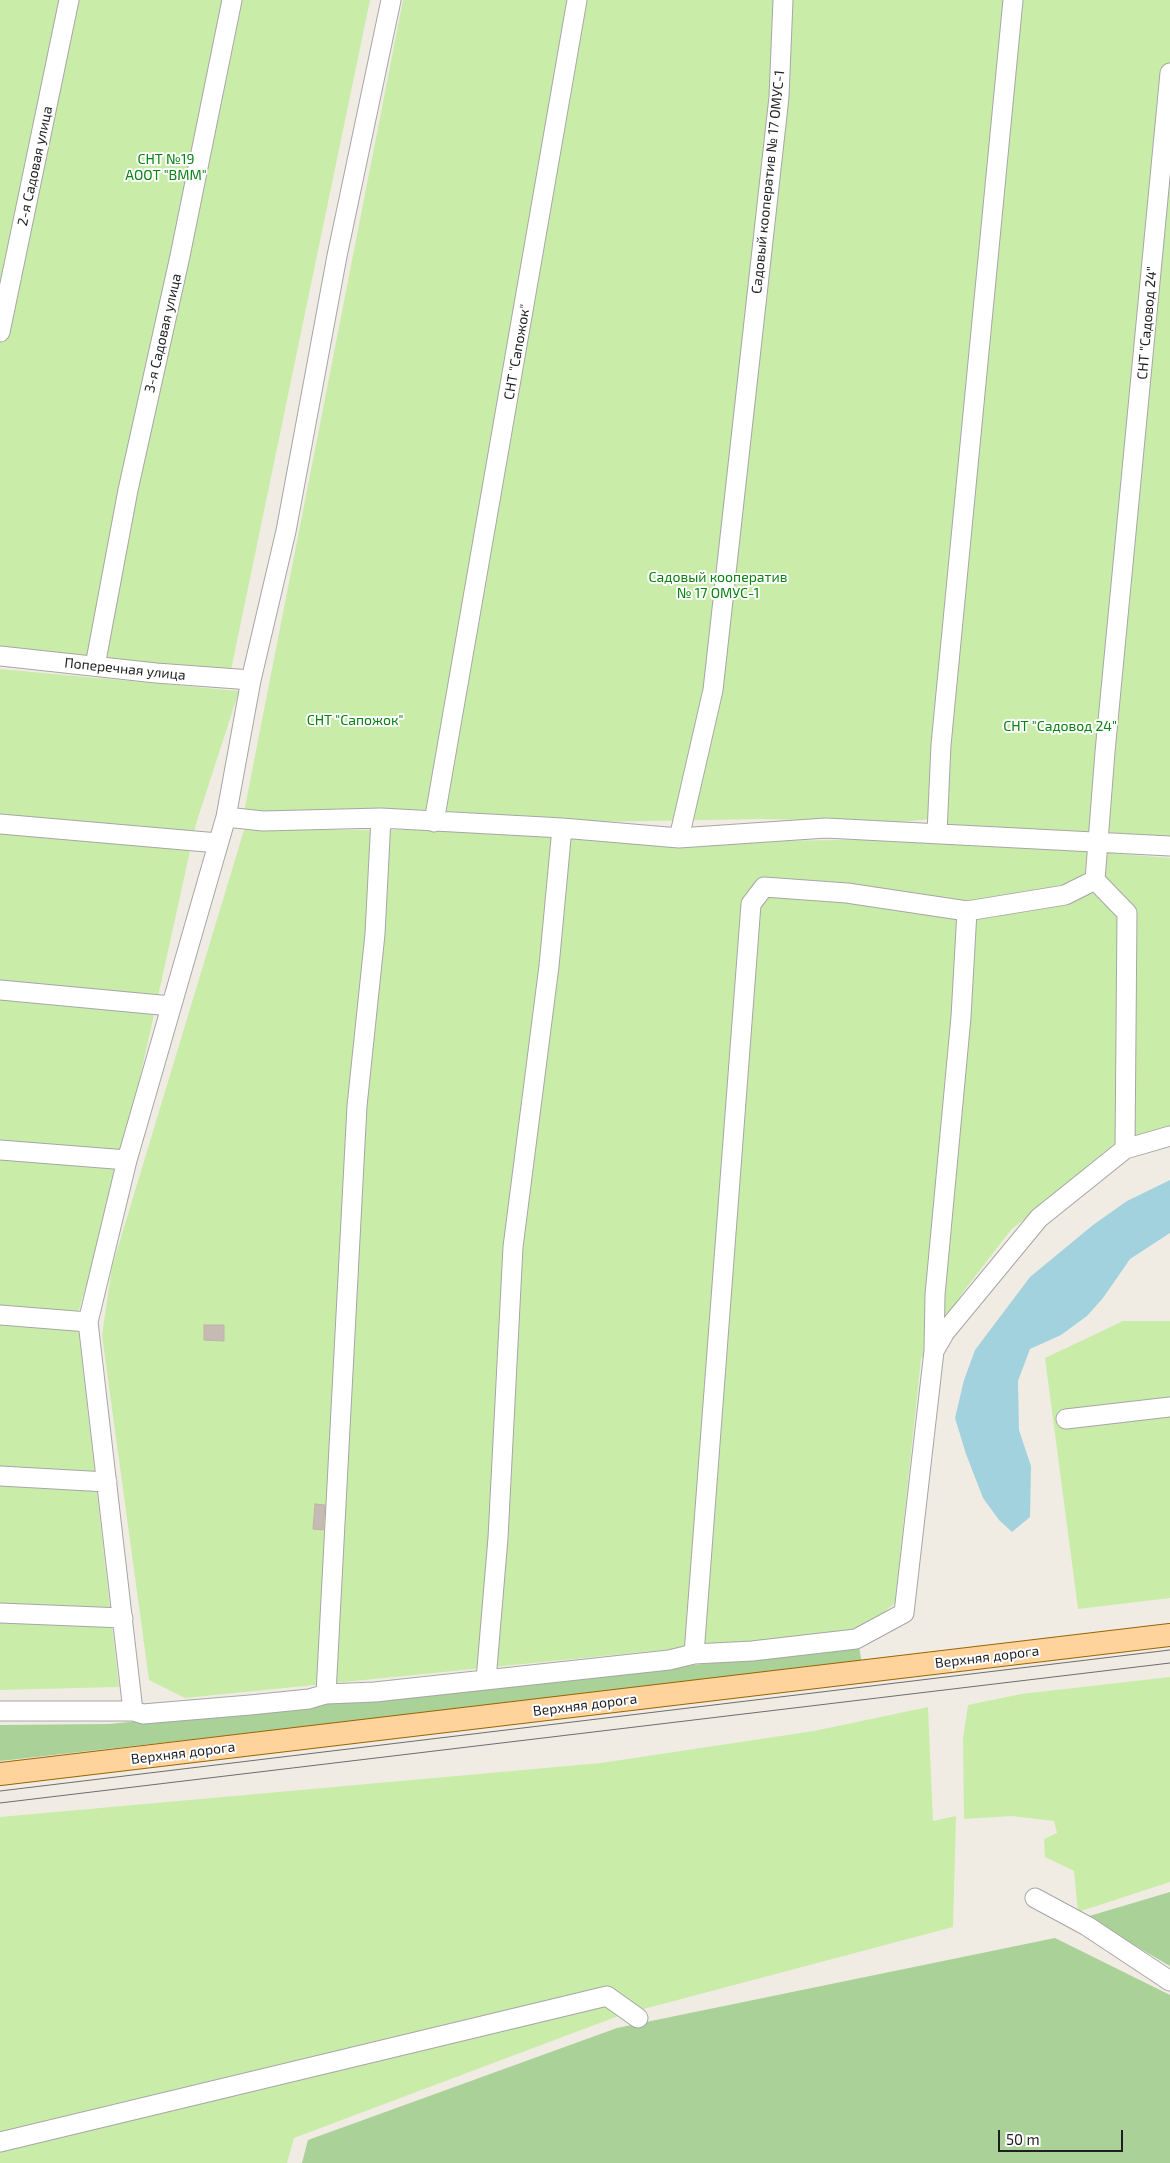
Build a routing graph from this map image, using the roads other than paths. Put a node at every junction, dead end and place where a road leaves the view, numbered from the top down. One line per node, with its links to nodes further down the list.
1 (69, 0): 8 (street, 2-я Садовая улица)
2 (232, 0): 10 (street, 3-я Садовая улица)
3 (391, 0): 11 (street)
4 (577, 0): 14 (street, СНТ "Сапожок")
5 (783, 0): 18 (street, Садовый кооператив № 17 ОМУС-1)
6 (1013, 0): 17 (street)
7 (1170, 73): 19 (street, СНТ "Садовод 24")
8 (0, 332)
9 (0, 656): 10 (street, Поперечная улица)
10 (94, 666): 11 (street, Поперечная улица)
11 (251, 680): 12 (street)
12 (226, 817): 13 (street); 20 (street)
13 (382, 818): 14 (street); 42 (street)
14 (434, 822): 16 (street)
15 (0, 824): 20 (street)
16 (562, 828): 18 (street); 41 (street)
17 (937, 833): 18 (street); 19 (street)
18 (679, 838)
19 (1097, 841): 21 (street); 22 (street, СНТ "Садовод 24")
20 (218, 843): 25 (street)
21 (1170, 846)
22 (1095, 880): 23 (street); 28 (street)
23 (967, 911): 32 (street); 40 (street)
24 (0, 990): 25 (street)
25 (171, 1006): 29 (street)
26 (1170, 1136): 28 (street)
27 (0, 1150): 29 (street)
28 (1125, 1150): 32 (street)
29 (127, 1160): 31 (street)
30 (0, 1316): 31 (street)
31 (88, 1322): 36 (street)
32 (934, 1351): 40 (street)
33 (1170, 1407): 34 (street)
34 (1066, 1419)
35 (0, 1476): 36 (street)
36 (107, 1482): 38 (street)
37 (0, 1612): 38 (street)
38 (123, 1618): 43 (street)
39 (1170, 1635): 45 (main road, Верхняя дорога)
40 (694, 1654): 41 (street)
41 (486, 1680): 42 (street)
42 (326, 1694): 43 (street)
43 (133, 1710): 44 (street)
44 (0, 1711)
45 (0, 1774)
46 (1035, 1898): 47 (street)
47 (1170, 1981)
48 (638, 2018): 49 (street)
49 (0, 2142)

